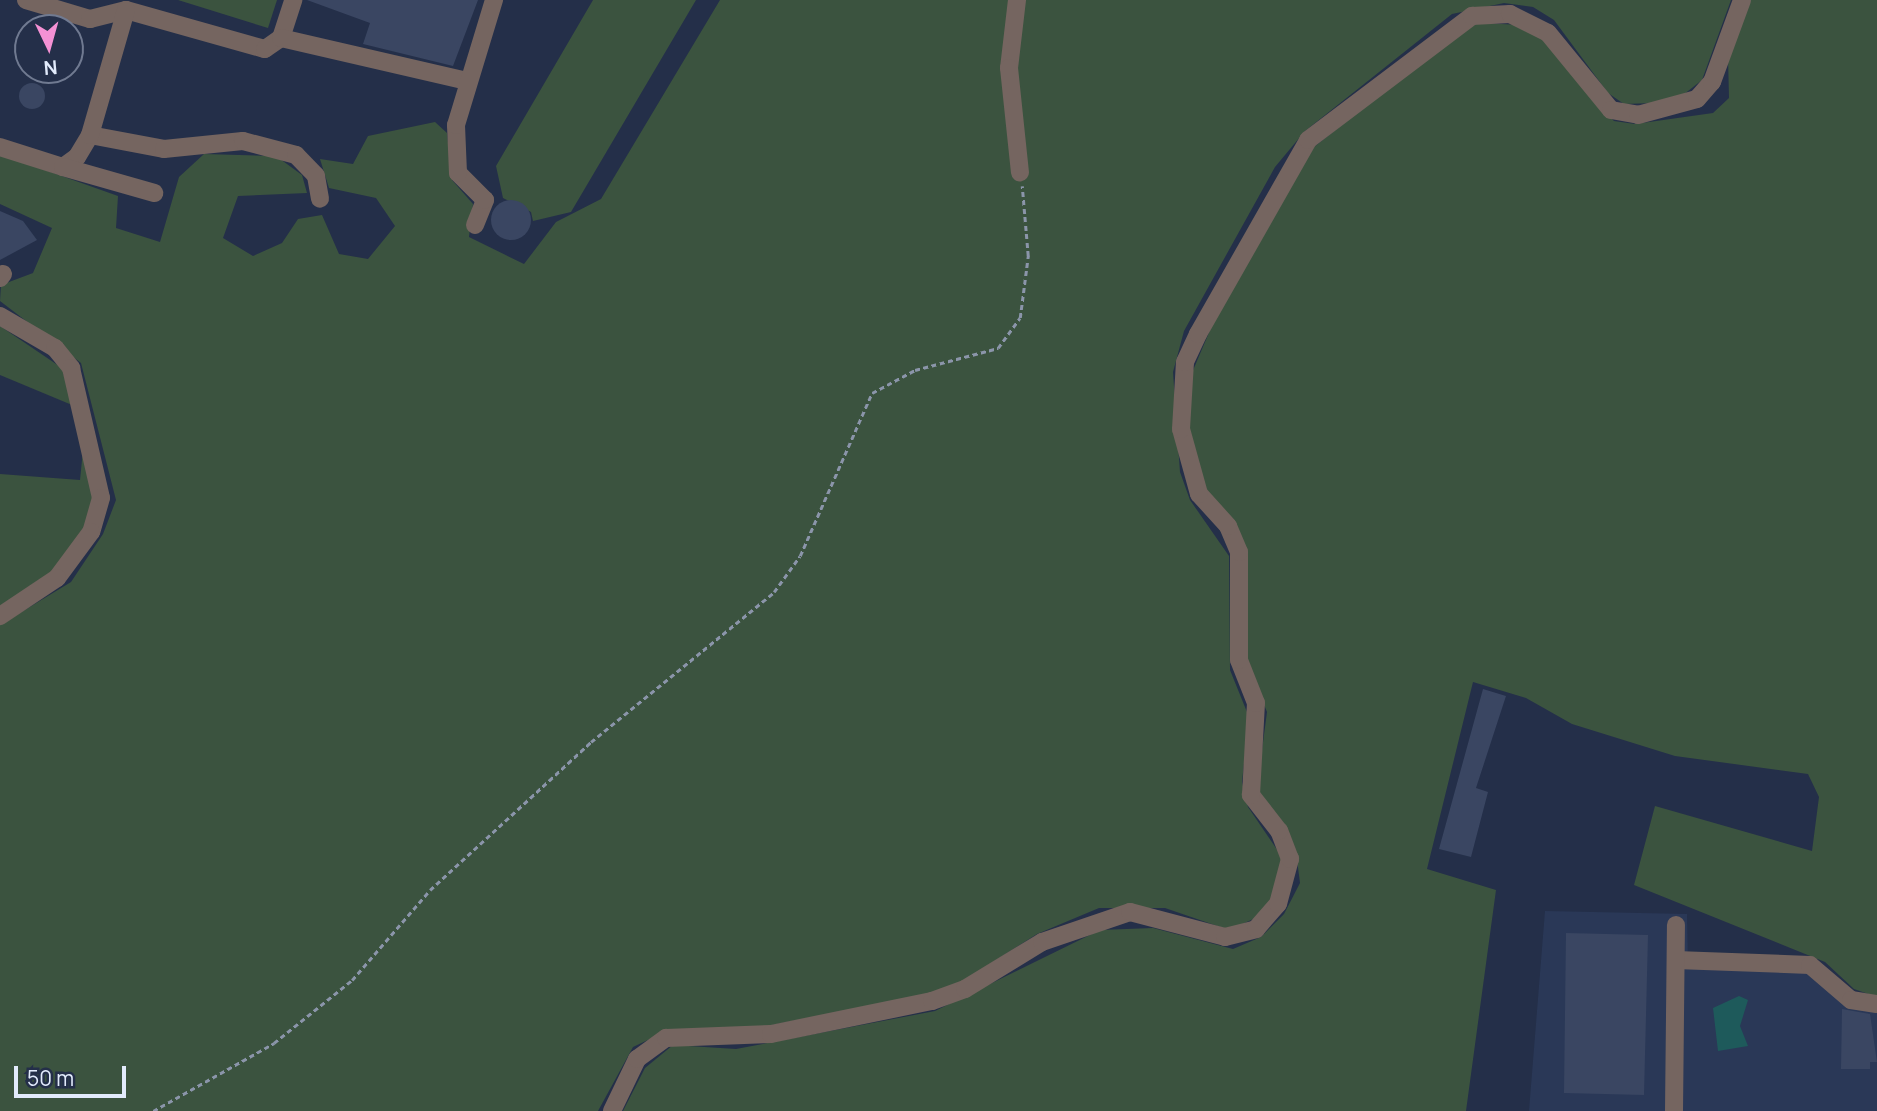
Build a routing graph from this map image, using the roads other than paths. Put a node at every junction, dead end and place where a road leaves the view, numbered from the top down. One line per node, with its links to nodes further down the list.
1 (26, 0): 6 (street)
2 (293, 0): 7 (street)
3 (494, 0): 8 (street)
4 (1017, 0): 12 (street)
5 (1742, 0): 21 (street)
6 (126, 10): 7 (street); 9 (street)
7 (281, 38): 8 (street)
8 (467, 81): 15 (street)
9 (90, 135): 11 (street); 14 (street)
10 (0, 147): 11 (street)
11 (63, 167): 13 (street)
12 (1020, 172)
13 (154, 192)
14 (320, 198)
15 (475, 225)
16 (0, 316): 17 (street)
17 (0, 616)
18 (1676, 925): 19 (street)
19 (1676, 960): 20 (street); 22 (street)
20 (1877, 1004)
21 (612, 1111)
22 (1674, 1111)

